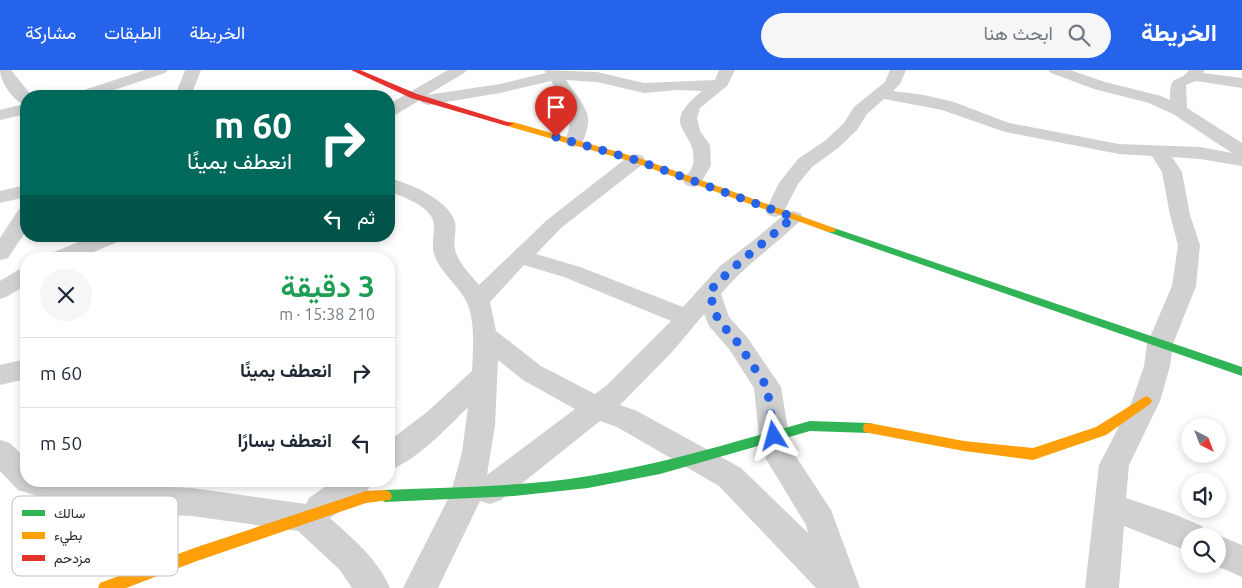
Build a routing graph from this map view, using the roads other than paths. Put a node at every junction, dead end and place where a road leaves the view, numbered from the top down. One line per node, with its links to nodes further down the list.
1 (3, 70): 17 (street)
2 (160, 70): 14 (street)
3 (193, 70): 15 (street)
4 (354, 70): 18 (street)
5 (459, 70): 18 (street)
6 (646, 70): 13 (street)
7 (898, 70): 16 (street)
8 (1056, 70): 21 (street)
9 (559, 72): 13 (street); 18 (street); 23 (street)
10 (1195, 73): 12 (street); 21 (street)
11 (724, 76): 13 (street); 28 (street)
12 (1242, 83)
13 (644, 88)
14 (99, 90)
15 (186, 90)
16 (880, 94): 25 (street); 32 (street)
17 (20, 95)
18 (421, 98): 19 (street); 23 (street)
19 (395, 109)
20 (20, 110): 22 (street)
21 (1179, 110): 24 (street)
22 (0, 115)
23 (574, 142): 26 (street)
24 (1242, 151)
25 (1160, 152): 27 (street); 48 (street)
26 (636, 160): 28 (street); 37 (street)
27 (1242, 160)
28 (693, 180): 32 (street)
29 (395, 187): 45 (street)
30 (20, 192): 31 (street)
31 (0, 197)
32 (784, 214): 44 (street); 48 (street)
33 (20, 224): 36 (street)
34 (98, 242): 35 (street)
35 (74, 252)
36 (0, 253)
37 (520, 256): 45 (street); 46 (street)
38 (20, 272): 39 (street)
39 (0, 274)
40 (20, 274): 42 (street)
41 (20, 276): 43 (street)
42 (0, 280)
43 (0, 291)
44 (709, 292): 46 (street); 55 (street)
45 (478, 301): 47 (street)
46 (687, 318): 54 (street)
47 (485, 335): 51 (street); 54 (street)
48 (1160, 344): 50 (street); 53 (street)
49 (20, 370): 52 (street)
50 (1242, 372)
51 (485, 374): 57 (street); 62 (street)
52 (0, 375)
53 (1146, 400): 55 (street); 65 (street)
54 (596, 408): 58 (street); 62 (street)
55 (774, 436): 58 (street); 75 (street)
56 (0, 452): 59 (street)
57 (395, 453)
58 (699, 458): 62 (street); 75 (street)
59 (20, 472)
60 (50, 487): 63 (street)
61 (348, 487): 66 (street)
62 (479, 492): 66 (street); 74 (street)
63 (81, 496)
64 (178, 501): 66 (street)
65 (1110, 507): 67 (street); 76 (street)
66 (306, 518): 69 (street); 73 (street)
67 (1181, 532)
68 (1226, 554): 70 (street)
69 (178, 561)
70 (1242, 561)
71 (138, 576): 72 (street)
72 (106, 588)
73 (373, 588)
74 (420, 588)
75 (841, 588)
76 (1102, 588)

